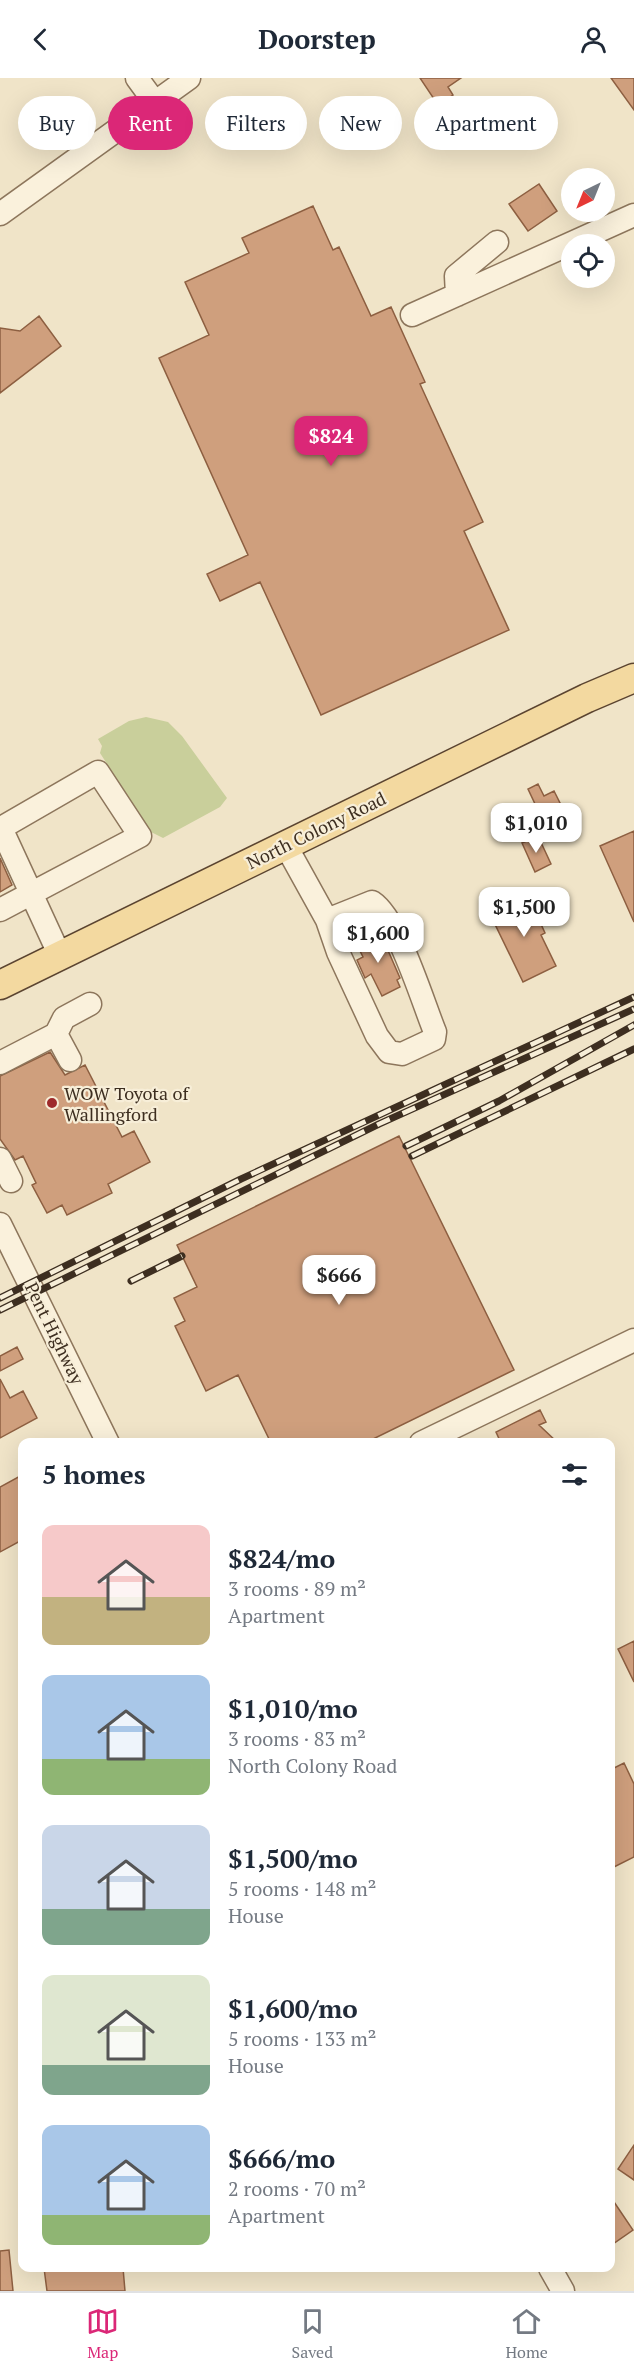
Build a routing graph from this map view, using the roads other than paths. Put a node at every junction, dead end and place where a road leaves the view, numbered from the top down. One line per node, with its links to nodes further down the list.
1 (136, 78): 3 (street)
2 (189, 78): 4 (street)
3 (150, 96)
4 (166, 96)
5 (108, 138): 6 (street)
6 (0, 214)
7 (634, 215): 9 (street)
8 (496, 242): 9 (street)
9 (457, 295): 10 (street)
10 (412, 315)
11 (634, 678): 12 (main road, North Colony Road)
12 (286, 846): 15 (street); 16 (main road, North Colony Road)
13 (33, 893): 13 (street); 14 (street); 16 (street)
14 (0, 910)
15 (327, 920): 15 (street)
16 (60, 956): 17 (main road, North Colony Road)
17 (0, 985)
18 (90, 1004): 19 (street)
19 (56, 1034): 20 (street); 21 (street)
20 (70, 1060)
21 (0, 1063)
22 (0, 1159): 23 (street)
23 (11, 1181)
24 (0, 1224): 26 (street, Pent Highway)
25 (634, 1340): 27 (street)
26 (106, 1438)
27 (431, 1438)
28 (552, 2272): 29 (street)
29 (563, 2291)

